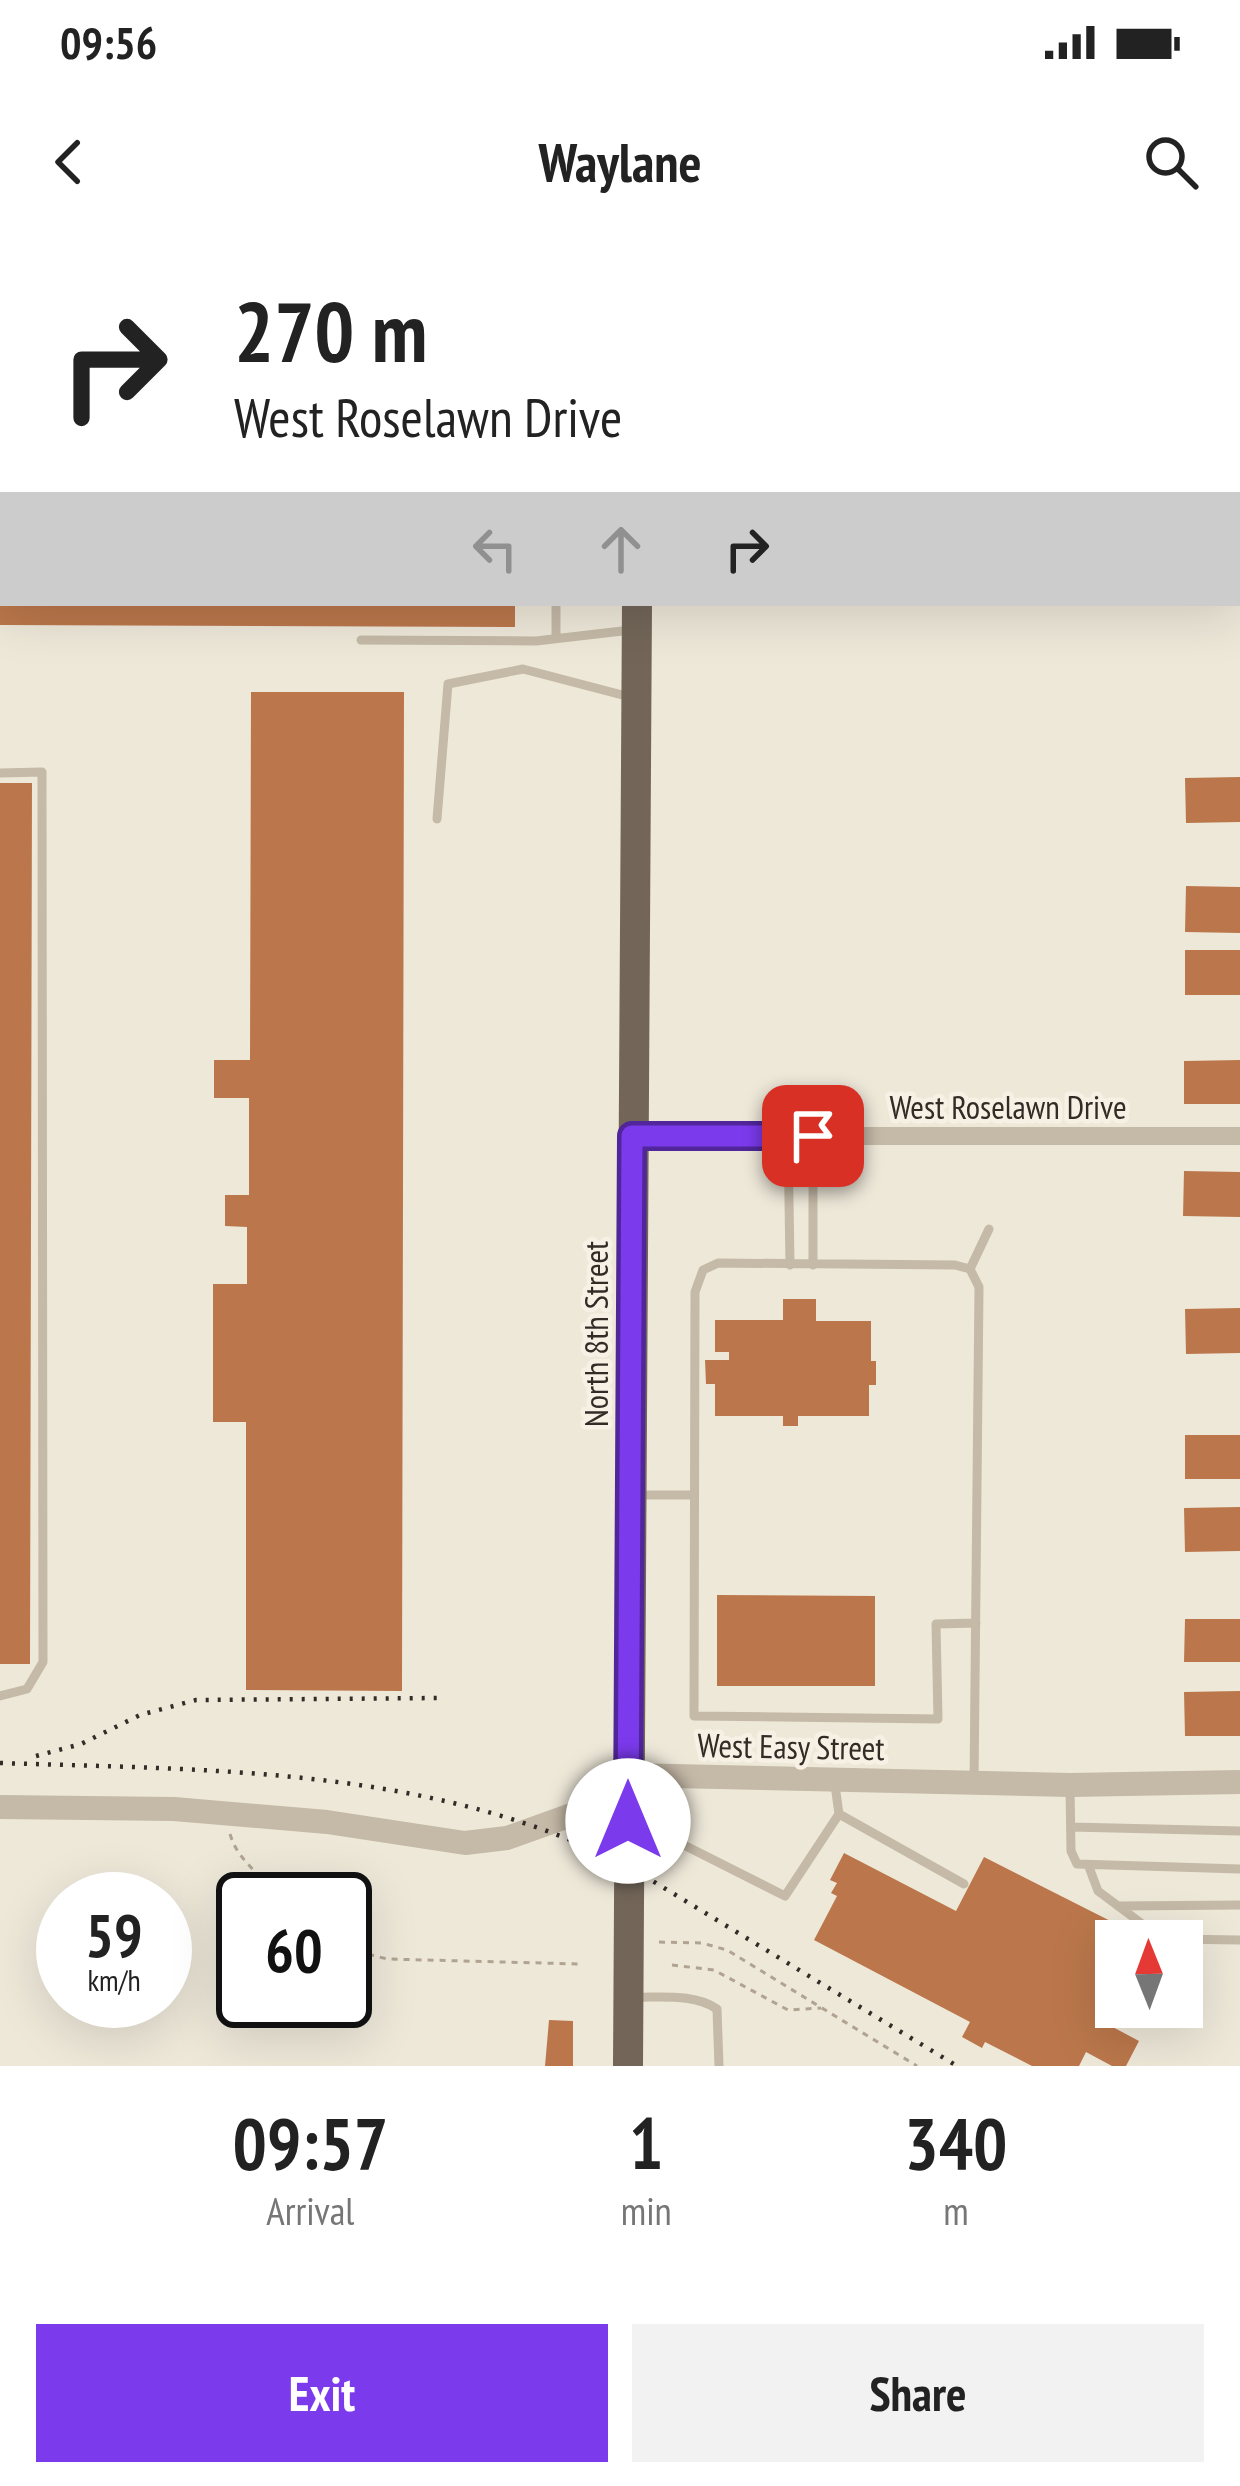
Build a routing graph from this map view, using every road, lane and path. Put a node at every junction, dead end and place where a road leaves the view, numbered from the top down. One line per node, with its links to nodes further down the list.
1 (556, 606): 3 (lane)
2 (637, 616): 3 (lane); 5 (main road, North 8th Street)
3 (556, 638): 4 (lane)
4 (361, 640)
5 (635, 698): 7 (lane); 8 (main road, North 8th Street)
6 (0, 773): 19 (lane)
7 (437, 819)
8 (632, 1136): 9 (street, West Roselawn Drive); 16 (main road, North 8th Street)
9 (788, 1136): 10 (street, West Roselawn Drive); 13 (lane)
10 (813, 1136): 11 (street, West Roselawn Drive); 14 (lane)
11 (1240, 1136)
12 (989, 1229): 15 (lane)
13 (790, 1265): 14 (lane); 17 (lane)
14 (813, 1265): 15 (lane)
15 (970, 1269): 18 (lane)
16 (629, 1496): 17 (lane); 20 (main road, North 8th Street)
17 (694, 1496): 18 (lane)
18 (976, 1623): 23 (lane)
19 (0, 1696)
20 (628, 1775): 21 (street, West Easy Street); 25 (street); 42 (main road, North 8th Street)
21 (835, 1780): 23 (street, West Easy Street); 26 (lane)
22 (1240, 1782): 24 (street, West Easy Street)
23 (974, 1783): 24 (street, West Easy Street)
24 (1070, 1784): 28 (lane)
25 (0, 1807)
26 (839, 1814): 30 (lane); 34 (lane)
27 (227, 1825): 33 (path)
28 (1071, 1827): 29 (lane); 31 (lane)
29 (1240, 1831)
30 (668, 1838)
31 (1089, 1867): 32 (lane); 36 (lane)
32 (1240, 1869)
33 (259, 1872)
34 (964, 1884)
35 (1240, 1905): 36 (lane)
36 (1118, 1906): 37 (lane)
37 (1240, 1940)
38 (659, 1942): 43 (path)
39 (372, 1955): 40 (path)
40 (579, 1964)
41 (672, 1965): 43 (path)
42 (628, 1997): 44 (main road, North 8th Street); 45 (lane)
43 (821, 2008): 46 (path)
44 (628, 2066)
45 (719, 2066)
46 (917, 2066)

